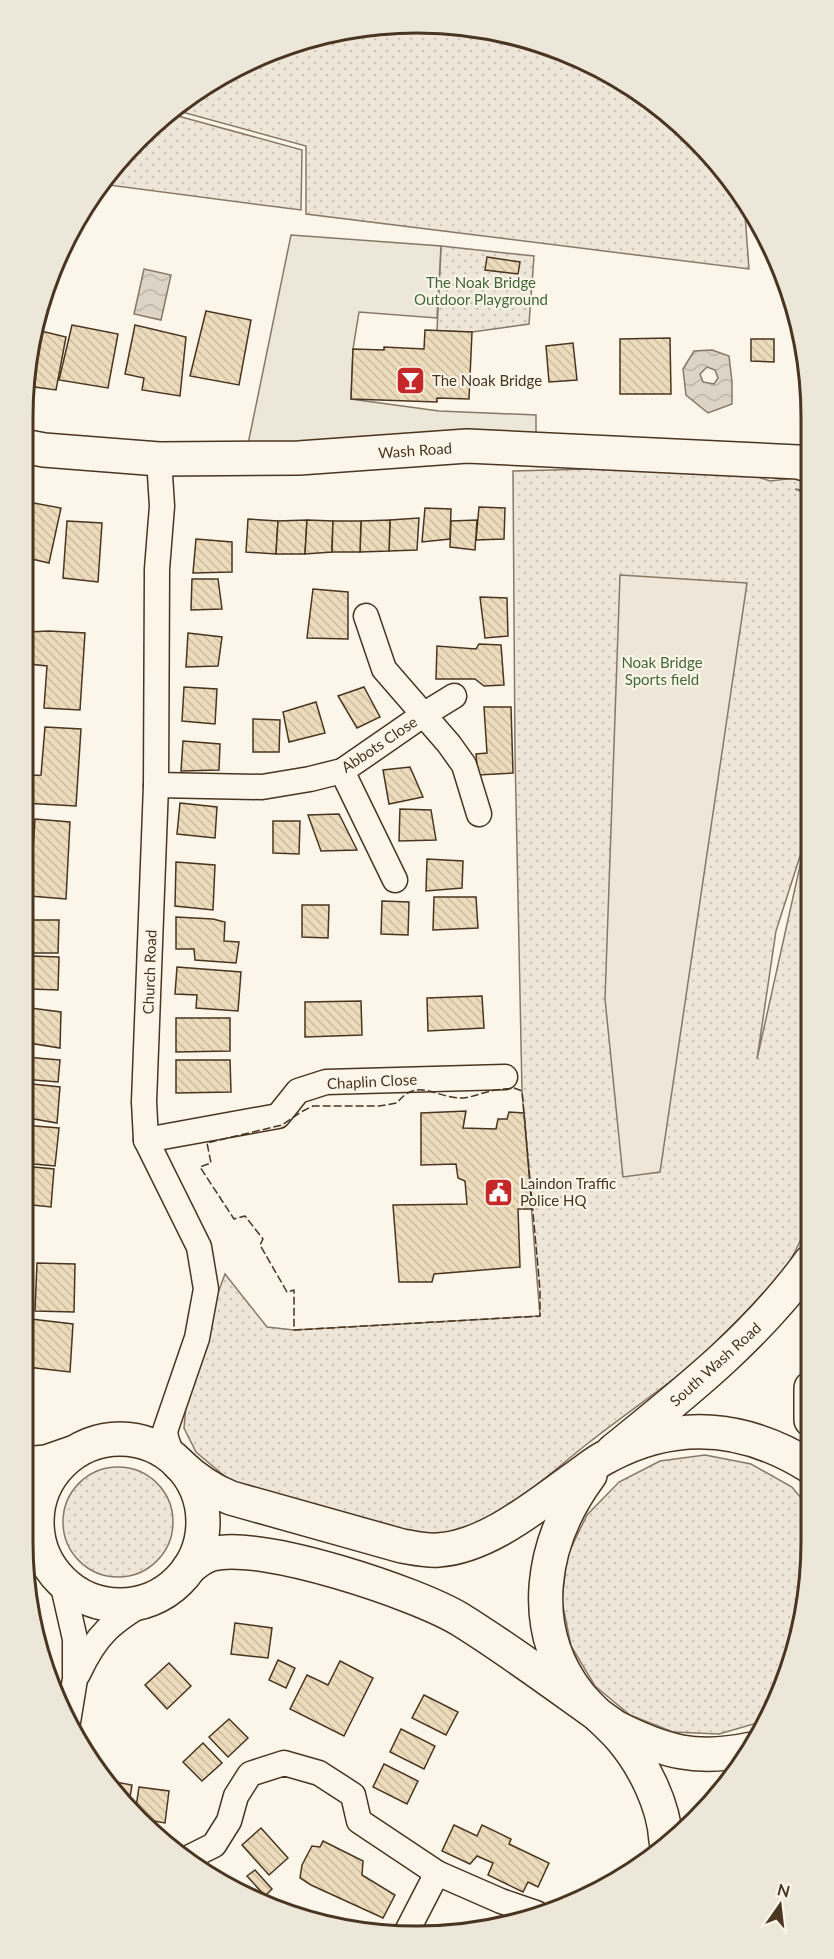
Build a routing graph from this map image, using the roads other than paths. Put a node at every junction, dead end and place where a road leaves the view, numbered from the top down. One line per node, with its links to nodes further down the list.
1 (33, 448): 2 (main road, Wash Road)
2 (159, 459): 3 (main road, Wash Road); 8 (street, Church Road)
3 (801, 463)
4 (366, 616): 6 (street)
5 (454, 696): 6 (street, Abbots Close)
6 (423, 715): 7 (street, Abbots Close); 9 (street)
7 (342, 771): 8 (street, Abbots Close); 10 (street)
8 (156, 785): 12 (street, Church Road)
9 (479, 814)
10 (395, 880)
11 (505, 1077): 12 (street, Chaplin Close)
12 (146, 1140): 18 (street, Church Road)
13 (801, 1274): 15 (main road, South Wash Road)
14 (72, 1453): 17 (main road); 18 (main road); 21 (main road)
15 (607, 1456): 16 (main road); 18 (main road); 25 (main road)
16 (801, 1461)
17 (33, 1463)
18 (179, 1464): 20 (main road)
19 (33, 1550): 21 (main road)
20 (189, 1568): 22 (main road); 25 (main road)
21 (58, 1577): 22 (main road); 23 (street)
22 (150, 1599): 23 (street)
23 (75, 1679): 24 (street)
24 (70, 1707)
25 (594, 1712): 26 (main road); 27 (main road)
26 (739, 1751)
27 (665, 1835)
28 (195, 1855): 29 (street)
29 (437, 1873): 30 (street); 31 (street)
30 (527, 1910)
31 (410, 1926)

